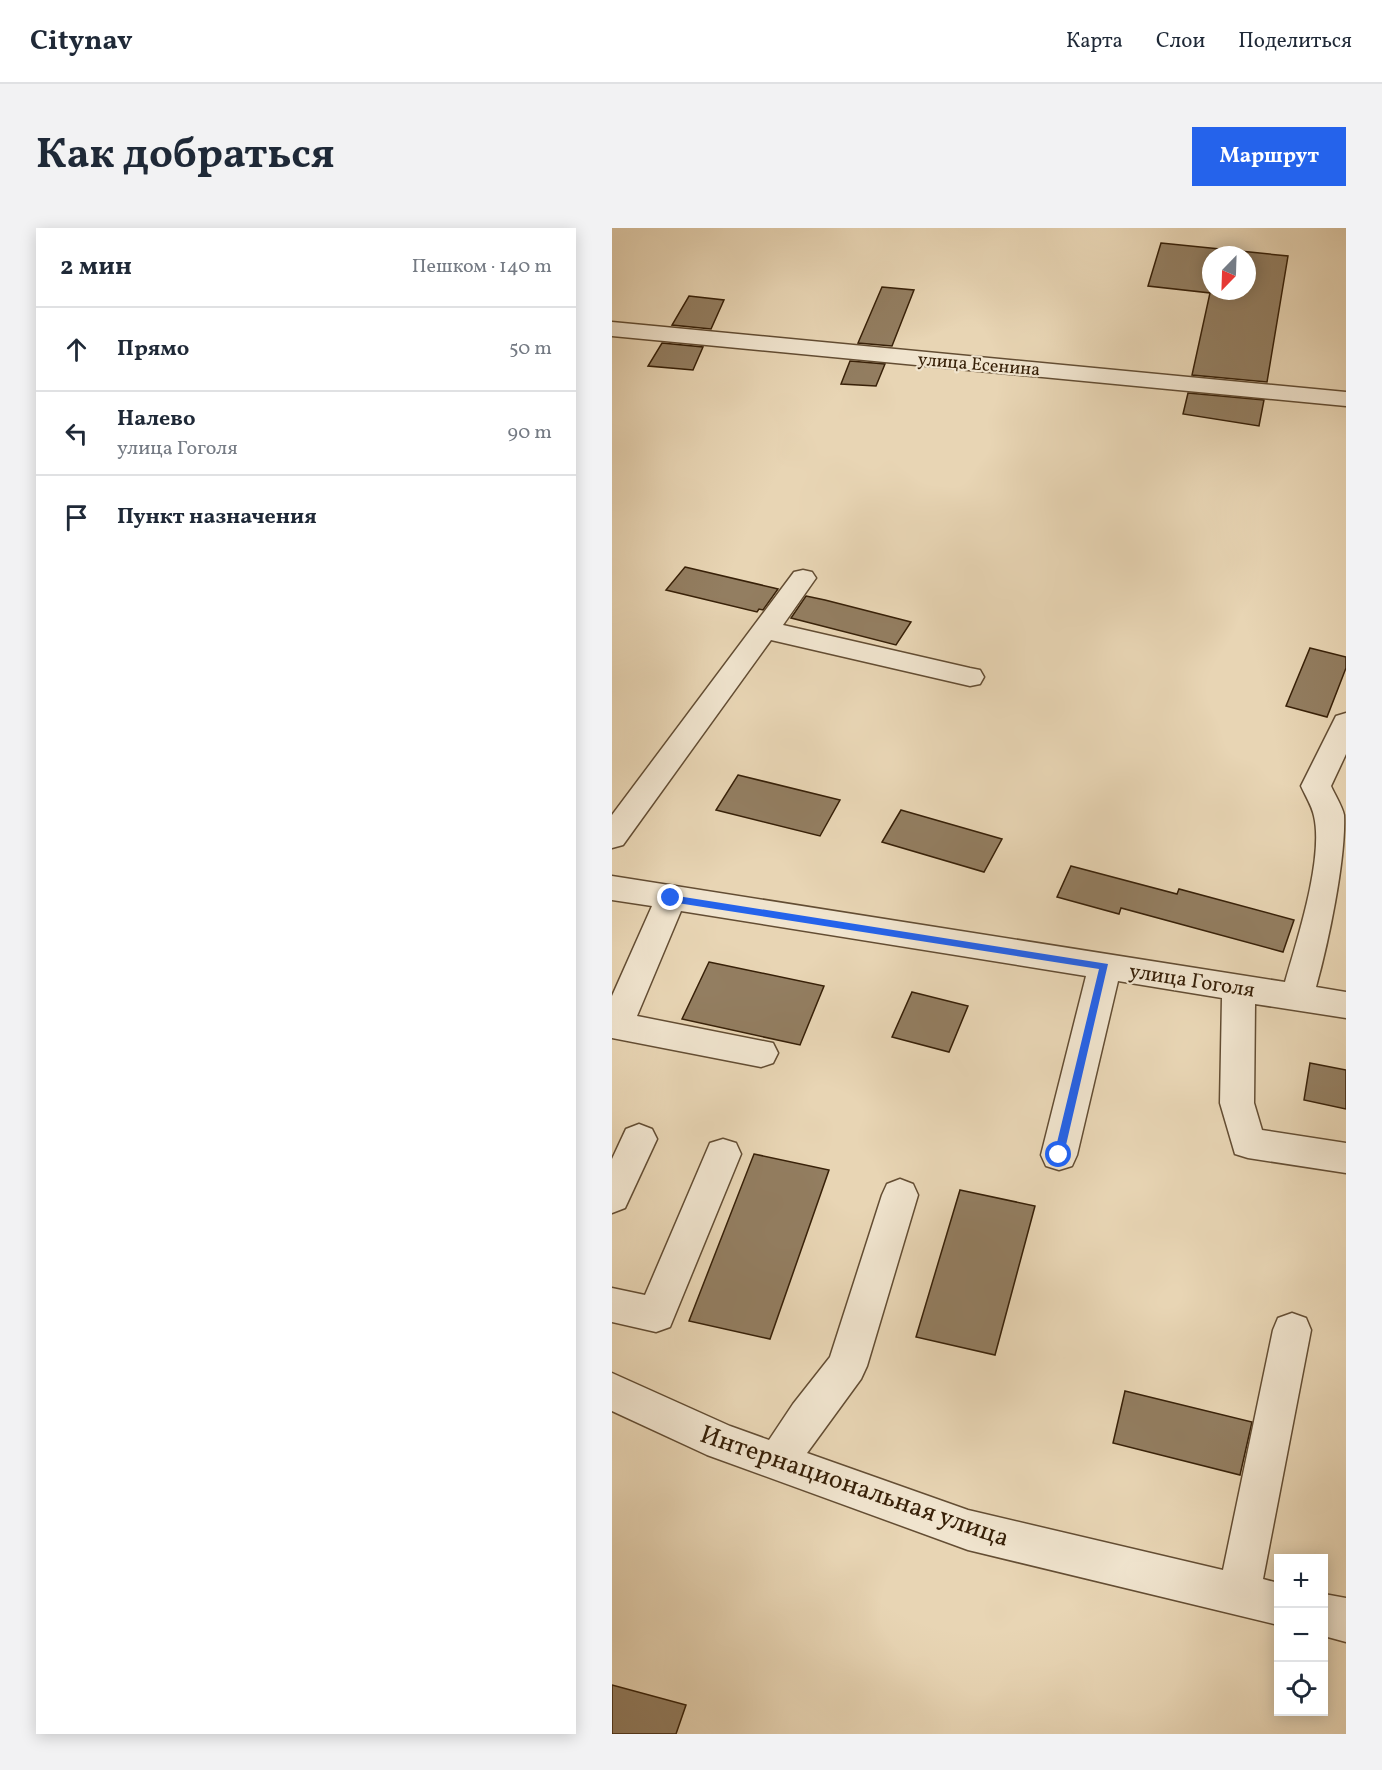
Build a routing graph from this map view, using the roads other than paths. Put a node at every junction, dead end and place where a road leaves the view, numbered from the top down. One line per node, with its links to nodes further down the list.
1 (612, 329): 2 (street, улица Есенина)
2 (1346, 399)
3 (803, 578): 4 (street)
4 (765, 630): 5 (street); 7 (street)
5 (970, 677)
6 (1346, 723): 12 (street)
7 (612, 837)
8 (612, 888): 9 (street, улица Гоголя)
9 (671, 898): 10 (street, улица Гоголя); 14 (street)
10 (1105, 967): 11 (street, улица Гоголя); 18 (street)
11 (1239, 988): 12 (street, улица Гоголя); 19 (street)
12 (1297, 997): 13 (street, улица Гоголя)
13 (1346, 1005)
14 (614, 1025): 15 (street)
15 (761, 1053)
16 (639, 1139): 21 (street)
17 (723, 1154): 22 (street)
18 (1059, 1155)
19 (1346, 1158)
20 (900, 1195): 25 (street)
21 (612, 1197)
22 (612, 1305)
23 (1292, 1330): 26 (street)
24 (612, 1390): 25 (street, Интернациональная улица)
25 (778, 1462): 26 (street, Интернациональная улица)
26 (1239, 1595): 27 (street, Интернациональная улица)
27 (1274, 1603)
28 (1328, 1616): 29 (street)
29 (1346, 1620)

